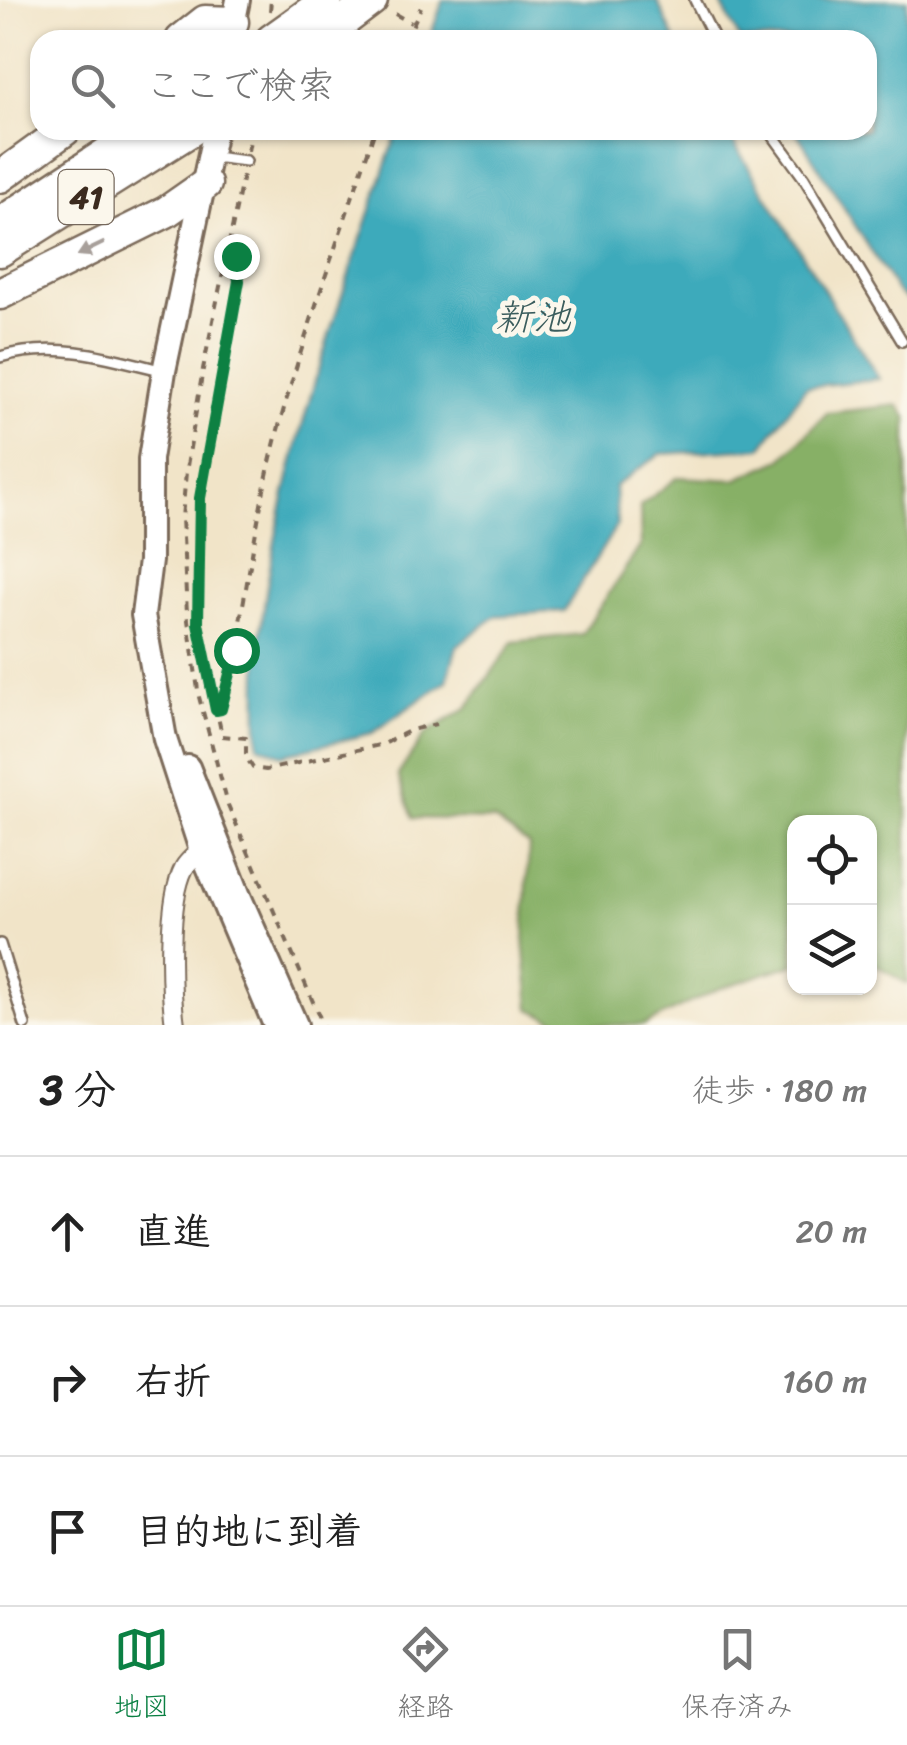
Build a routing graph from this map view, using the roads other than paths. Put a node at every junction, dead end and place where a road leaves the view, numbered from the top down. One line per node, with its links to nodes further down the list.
1 (695, 0): 6 (lane)
2 (384, 7): 4 (highway)
3 (234, 21): 5 (highway)
4 (319, 23)
5 (194, 30)
6 (710, 30)
7 (51, 140): 14 (highway)
8 (127, 140): 15 (highway, 41)
9 (177, 140): 16 (highway, 41)
10 (213, 140): 13 (main road)
11 (776, 140): 18 (lane)
12 (246, 161): 13 (lane)
13 (208, 170): 17 (highway, one-way to 17); 20 (main road)
14 (0, 177)
15 (0, 222)
16 (0, 250)
17 (0, 294)
18 (902, 341)
19 (0, 357): 20 (lane)
20 (164, 371): 21 (main road)
21 (144, 615): 22 (main road); 27 (main road)
22 (200, 850): 25 (street); 26 (main road)
23 (0, 944): 24 (lane)
24 (25, 1025)
25 (175, 1025)
26 (275, 1025)
27 (296, 1025)

